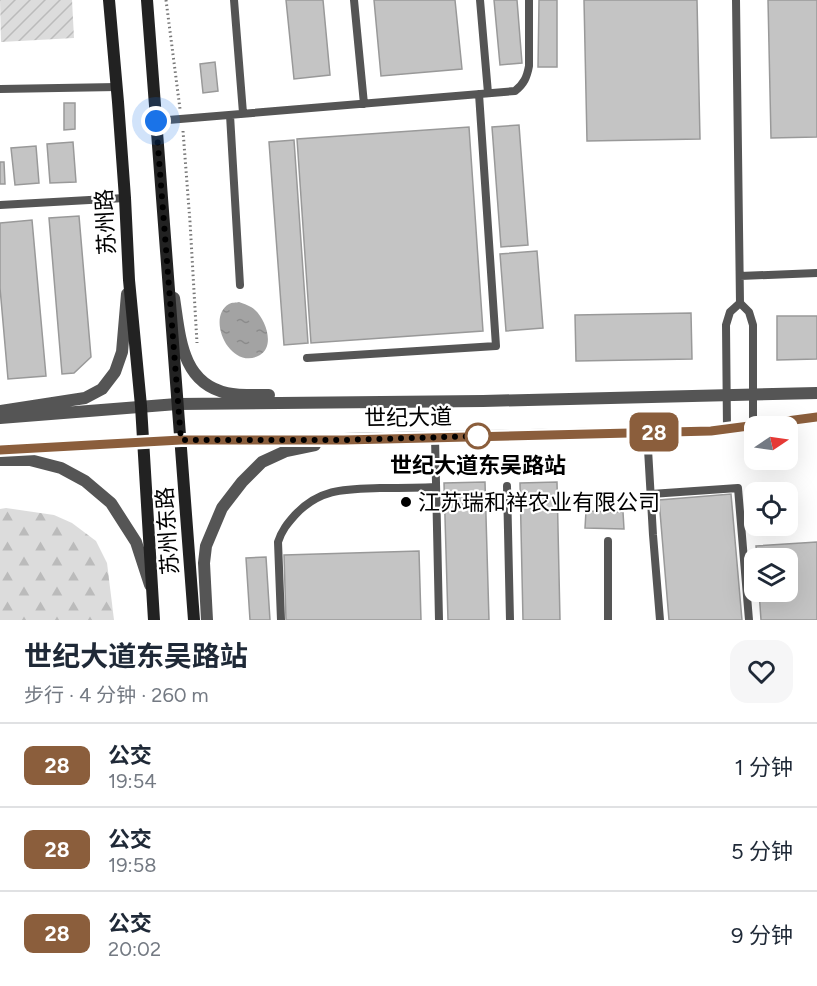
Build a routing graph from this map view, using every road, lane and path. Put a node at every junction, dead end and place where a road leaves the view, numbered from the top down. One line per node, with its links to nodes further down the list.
1 (109, 0): 9 (main road, 苏州路)
2 (147, 0): 16 (main road)
3 (166, 0): 15 (path)
4 (234, 0): 13 (lane)
5 (354, 0): 12 (lane)
6 (480, 0): 11 (lane)
7 (529, 0): 11 (lane)
8 (736, 0): 21 (lane)
9 (117, 87): 10 (lane); 17 (main road, 苏州路)
10 (0, 89)
11 (484, 94): 12 (lane); 26 (lane)
12 (364, 104): 13 (lane)
13 (243, 113): 14 (lane)
14 (230, 115): 15 (lane); 23 (lane)
15 (182, 119): 16 (lane); 25 (path)
16 (156, 121): 19 (main road)
17 (125, 198): 18 (lane); 22 (main road, 苏州路)
18 (0, 205)
19 (165, 237): 30 (street); 31 (main road)
20 (817, 273): 21 (lane)
21 (740, 276): 24 (lane)
22 (129, 280): 32 (main road, 苏州路); 33 (street)
23 (240, 285)
24 (740, 303): 28 (lane); 29 (lane)
25 (197, 342)
26 (307, 358)
27 (817, 393): 29 (street, 世纪大道)
28 (727, 395): 29 (street, 世纪大道); 30 (street, 世纪大道); 39 (lane)
29 (753, 395): 34 (lane)
30 (483, 401): 31 (street, 世纪大道)
31 (177, 404): 32 (street, 世纪大道); 42 (main road)
32 (141, 406): 36 (street, 世纪大道); 44 (main road, 苏州路)
33 (0, 411)
34 (753, 416)
35 (817, 417): 37 (street, 世纪大道)
36 (0, 418)
37 (798, 419)
38 (744, 426): 39 (street, 世纪大道)
39 (727, 429): 40 (street, 世纪大道)
40 (647, 432): 41 (street, 世纪大道); 49 (lane)
41 (435, 437): 43 (street, 世纪大道); 48 (lane)
42 (181, 440): 43 (street, 世纪大道); 44 (street, 世纪大道); 53 (main road, 苏州东路)
43 (344, 440): 54 (street)
44 (142, 441): 45 (street, 世纪大道); 51 (main road, 苏州东路)
45 (0, 450)
46 (0, 460): 51 (street)
47 (507, 486): 57 (lane)
48 (436, 487): 55 (lane); 56 (lane)
49 (651, 494): 59 (lane); 60 (lane)
50 (608, 541): 58 (lane)
51 (152, 590): 52 (main road, 苏州东路)
52 (154, 620)
53 (194, 620)
54 (207, 620)
55 (281, 620)
56 (439, 620)
57 (510, 620)
58 (608, 620)
59 (660, 620)
60 (749, 620)

